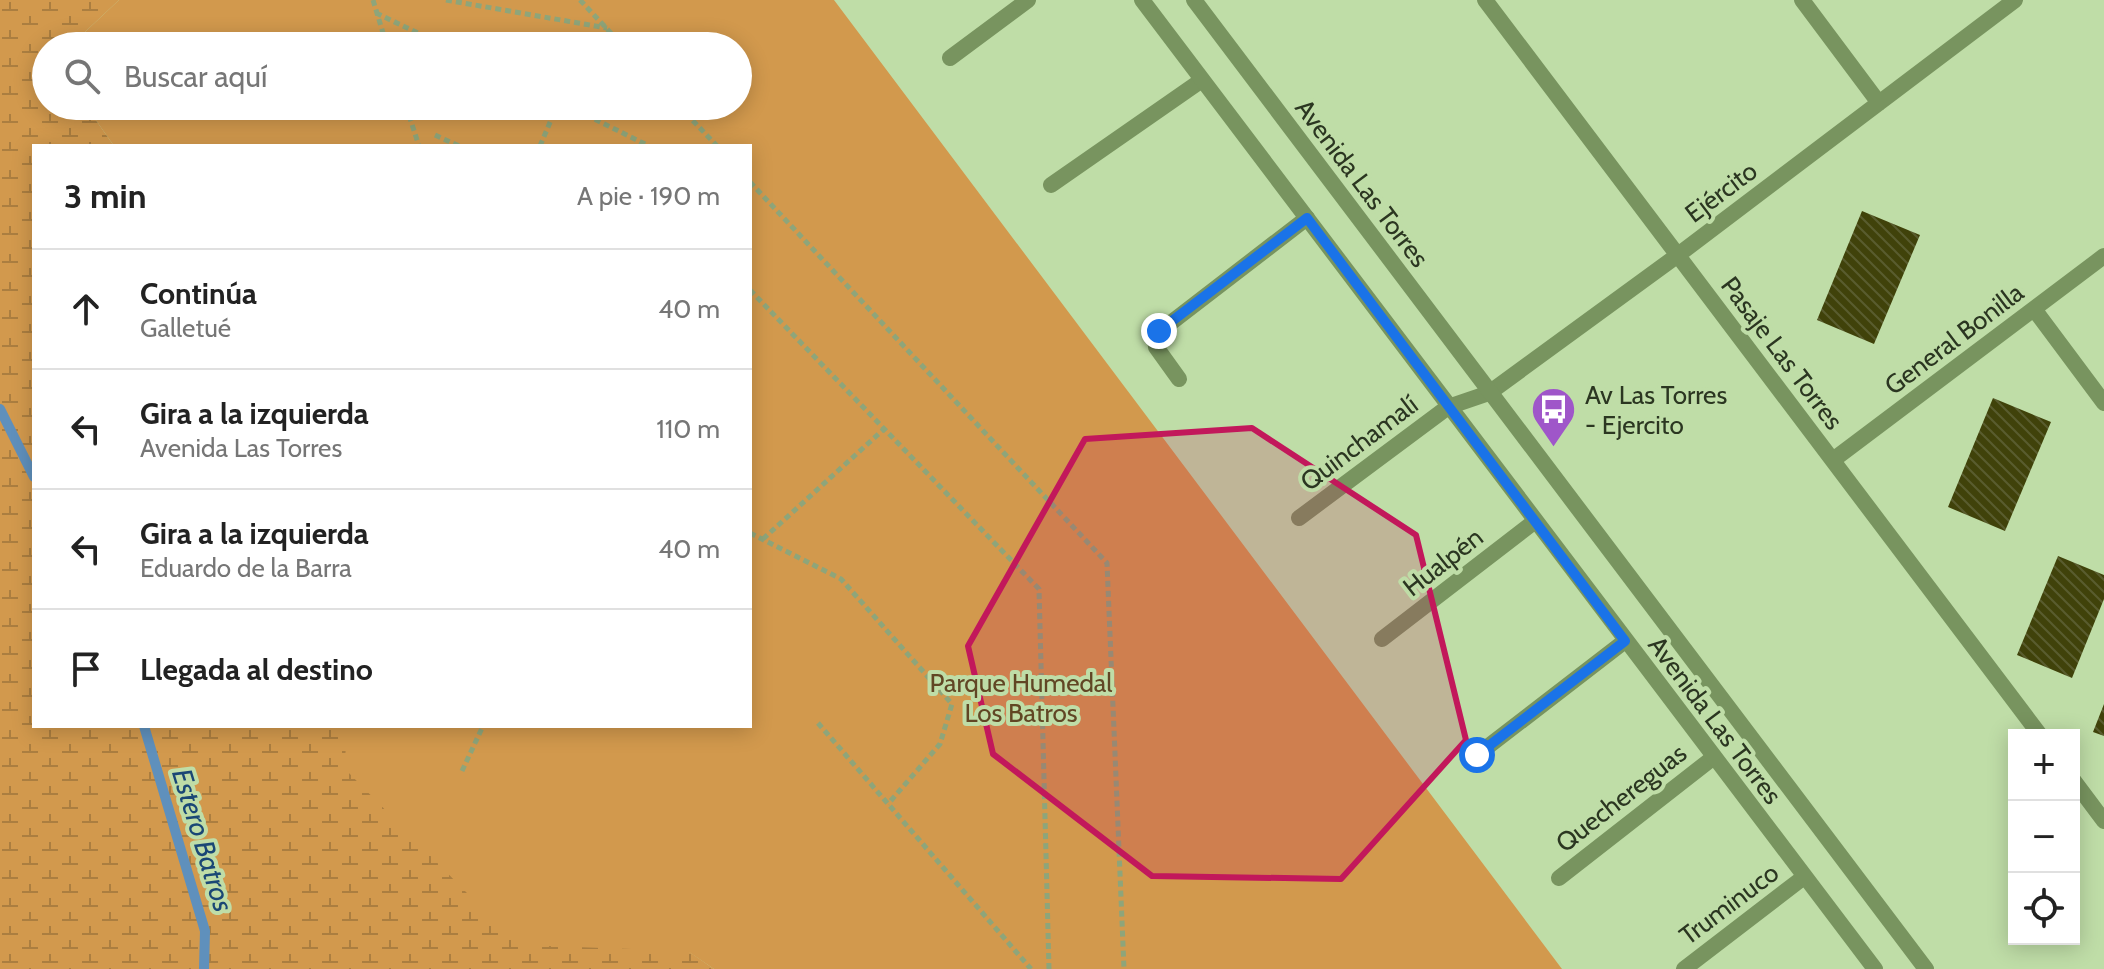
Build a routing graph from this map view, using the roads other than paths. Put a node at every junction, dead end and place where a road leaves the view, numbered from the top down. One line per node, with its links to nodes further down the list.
1 (1028, 0): 7 (street)
2 (1142, 0): 8 (street, Avenida Las Torres)
3 (1194, 0): 16 (street, Avenida Las Torres)
4 (1485, 0): 12 (street, Pasaje Las Torres)
5 (1802, 0): 9 (street)
6 (2015, 0): 9 (street, Ejército)
7 (950, 58)
8 (1202, 80): 10 (street); 11 (street, Avenida Las Torres)
9 (1879, 103): 12 (street, Ejército)
10 (1051, 185)
11 (1307, 218): 15 (street); 18 (street, Avenida Las Torres)
12 (1678, 255): 16 (street, Ejército); 19 (street, Pasaje Las Torres)
13 (2104, 256): 14 (street, General Bonilla)
14 (2034, 309): 17 (street); 19 (street, General Bonilla)
15 (1179, 379)
16 (1489, 393): 18 (street, Ejército); 33 (street, Avenida Las Torres)
17 (2104, 403)
18 (1448, 407): 20 (street, Quinchamalí); 21 (street, Avenida Las Torres)
19 (1833, 460): 24 (street, Pasaje Las Torres)
20 (1299, 518)
21 (1534, 522): 22 (street, Hualpén); 23 (street, Avenida Las Torres)
22 (1382, 639)
23 (1625, 641): 25 (street); 26 (street, Avenida Las Torres)
24 (2035, 729)
25 (1477, 755)
26 (1714, 757): 29 (street, Avenida Las Torres); 30 (street, Quechereguas)
27 (2080, 789): 28 (street)
28 (2104, 821)
29 (1804, 877): 31 (street, Truminuco); 32 (street, Avenida Las Torres)
30 (1559, 878)
31 (1684, 969)
32 (1875, 969)
33 (1926, 969)

